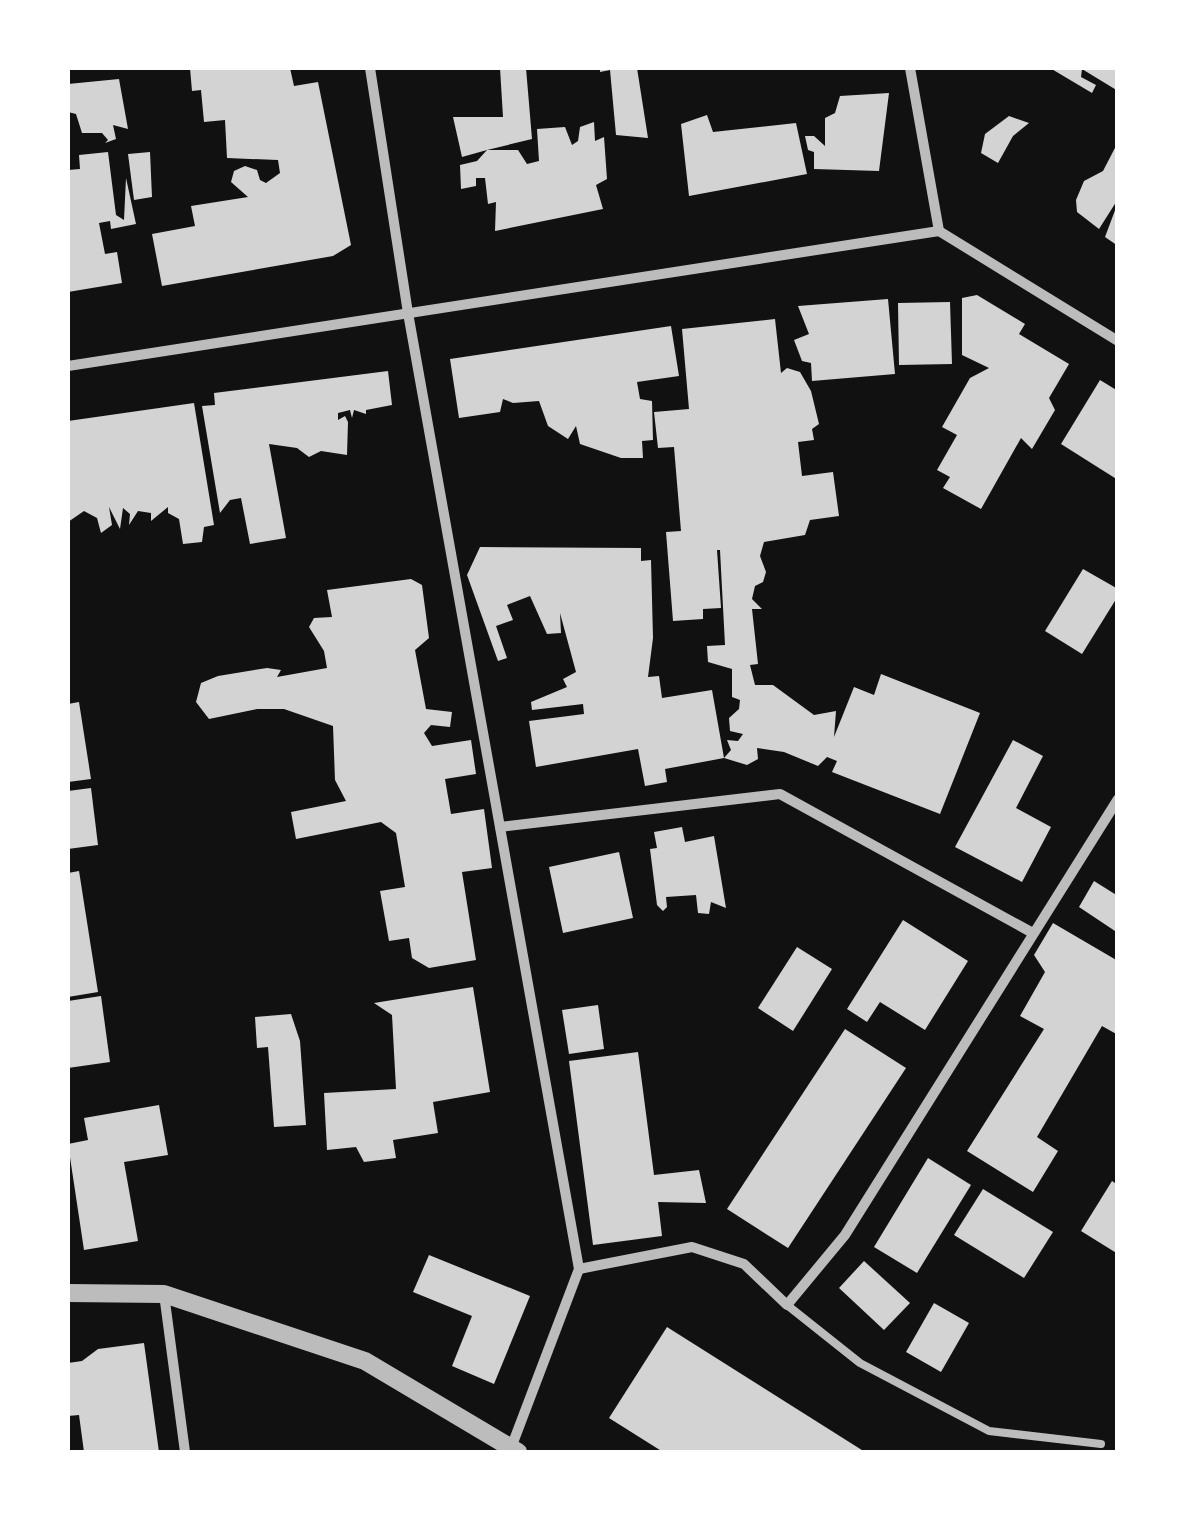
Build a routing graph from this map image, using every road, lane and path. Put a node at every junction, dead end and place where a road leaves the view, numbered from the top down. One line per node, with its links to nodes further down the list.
1 (370, 68): 4 (street)
2 (910, 68): 3 (street)
3 (939, 231): 4 (street); 5 (street)
4 (408, 313): 6 (street); 8 (street)
5 (1118, 340)
6 (68, 366)
7 (1118, 798): 9 (street)
8 (500, 827): 9 (street); 10 (street)
9 (1031, 932): 13 (street)
10 (579, 1269): 13 (street); 15 (street)
11 (68, 1293): 12 (street)
12 (164, 1294): 15 (street); 16 (street)
13 (787, 1305): 14 (lane)
14 (1101, 1444)
15 (514, 1450)
16 (185, 1452)

